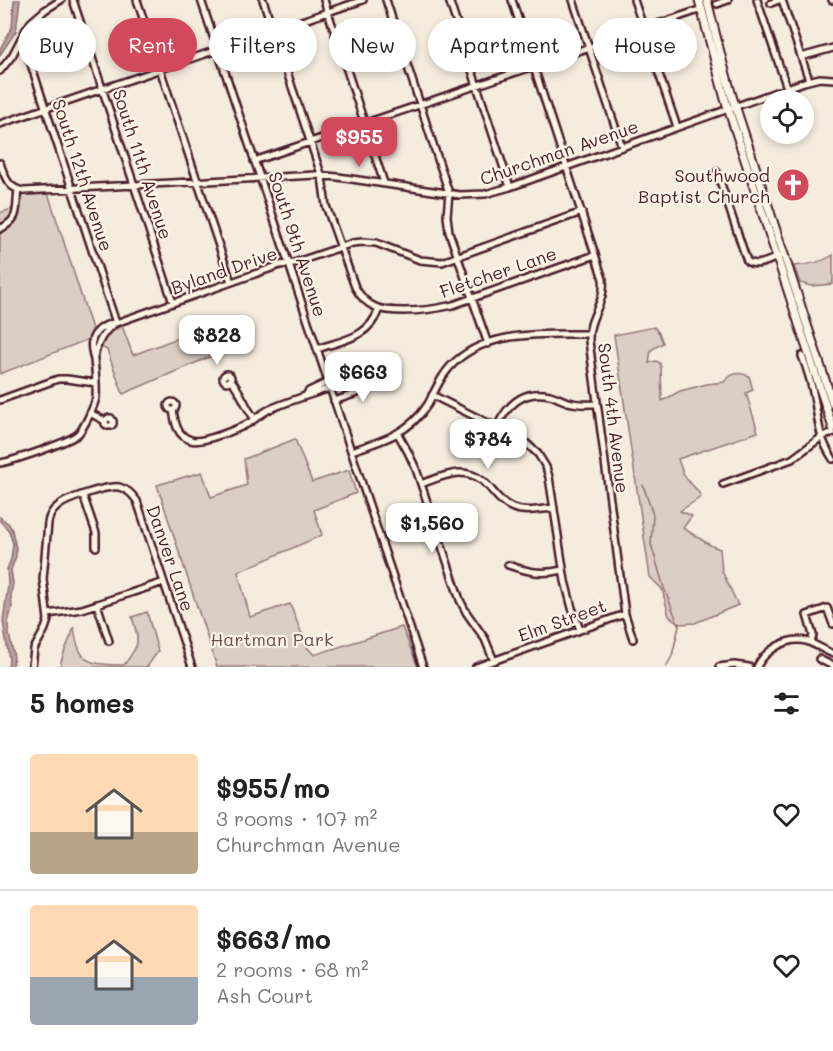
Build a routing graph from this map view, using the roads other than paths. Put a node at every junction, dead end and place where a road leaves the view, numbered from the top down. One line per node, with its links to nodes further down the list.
1 (61, 0): 22 (street)
2 (73, 0): 49 (street, South 11th Avenue)
3 (137, 0): 23 (street)
4 (201, 0): 29 (street, South 9th Avenue)
5 (263, 0): 24 (street)
6 (324, 0): 21 (street)
7 (363, 0): 21 (street)
8 (386, 0): 50 (street)
9 (449, 0): 47 (street)
10 (512, 0): 26 (street, South 4th Avenue)
11 (573, 0): 32 (street)
12 (634, 0): 27 (street)
13 (699, 0): 20 (main road)
14 (707, 0): 51 (main road)
15 (728, 0): 19 (street)
16 (757, 0): 48 (street)
17 (781, 0): 18 (street); 35 (street)
18 (771, 3)
19 (717, 4)
20 (702, 9): 28 (street); 53 (main road)
21 (328, 12): 25 (street); 54 (street)
22 (35, 18)
23 (143, 18)
24 (269, 18)
25 (311, 18)
26 (518, 18)
27 (640, 18)
28 (675, 18)
29 (209, 24)
30 (18, 45): 36 (street)
31 (593, 45): 32 (street)
32 (589, 46): 34 (street); 58 (street)
33 (833, 48): 35 (street)
34 (581, 49)
35 (801, 57): 46 (street)
36 (0, 71)
37 (34, 72): 52 (street, South 12th Avenue)
38 (151, 72): 49 (street)
39 (161, 72): 65 (street)
40 (225, 72): 59 (street, South 9th Avenue)
41 (286, 72): 57 (street)
42 (513, 72): 47 (street)
43 (535, 72): 61 (street, South 4th Avenue)
44 (659, 72): 56 (street)
45 (833, 79): 46 (street, Churchman Avenue)
46 (812, 80): 48 (street, Churchman Avenue)
47 (477, 85): 50 (street); 68 (street)
48 (787, 88): 51 (street, Churchman Avenue)
49 (103, 89): 52 (street); 67 (street, South 11th Avenue)
50 (420, 104): 54 (street); 71 (street)
51 (736, 106): 53 (street, Churchman Avenue); 76 (main road)
52 (46, 109): 55 (street); 69 (street, South 12th Avenue)
53 (728, 110): 56 (street, Churchman Avenue); 76 (main road)
54 (365, 123): 57 (street); 66 (street)
55 (0, 124)
56 (677, 128): 58 (street, Churchman Avenue)
57 (309, 142): 59 (street); 63 (street)
58 (622, 147): 61 (street, Churchman Avenue)
59 (254, 161): 64 (street, South 9th Avenue)
60 (0, 163): 70 (street)
61 (566, 167): 68 (street, Churchman Avenue); 72 (street, South 4th Avenue)
62 (717, 172): 76 (street)
63 (321, 175): 64 (street, Churchman Avenue); 66 (street, Churchman Avenue); 74 (street)
64 (260, 178): 65 (street, Churchman Avenue); 78 (street, South 9th Avenue)
65 (197, 181): 67 (street, Churchman Avenue); 80 (street)
66 (384, 183): 71 (street, Churchman Avenue)
67 (135, 185): 69 (street, Churchman Avenue); 82 (street, South 11th Avenue)
68 (510, 187): 71 (street, Churchman Avenue)
69 (72, 189): 70 (street, Churchman Avenue); 84 (street, South 12th Avenue)
70 (18, 190): 73 (street)
71 (449, 194): 77 (street)
72 (582, 212): 75 (street, South 4th Avenue); 77 (street, Byland Drive)
73 (0, 229)
74 (341, 247): 77 (street, Byland Drive); 78 (street, Byland Drive); 83 (street)
75 (595, 255): 81 (street, Fletcher Lane); 85 (street, South 4th Avenue)
76 (781, 256): 79 (main road)
77 (458, 257): 81 (street)
78 (288, 264): 80 (street, Byland Drive); 87 (street, South 9th Avenue)
79 (788, 281): 97 (main road); 103 (main road)
80 (231, 282): 82 (street, Byland Drive)
81 (472, 298): 83 (street, Fletcher Lane); 86 (street)
82 (173, 303): 84 (street, Byland Drive)
83 (379, 309): 87 (street)
84 (116, 323): 90 (street, Byland Drive)
85 (589, 334): 86 (street); 96 (street, South 4th Avenue)
86 (488, 344): 93 (street)
87 (317, 349): 92 (street, South 9th Avenue)
88 (802, 356): 106 (street)
89 (231, 380): 100 (street)
90 (95, 382): 94 (street); 99 (street)
91 (371, 384): 95 (street)
92 (329, 385): 95 (street, South 9th Avenue); 100 (street)
93 (432, 395): 102 (street); 105 (street)
94 (0, 400)
95 (334, 401): 107 (street, South 9th Avenue)
96 (597, 404): 102 (street); 120 (street, South 4th Avenue)
97 (833, 404)
98 (173, 410): 100 (street)
99 (90, 413): 101 (street); 109 (street)
100 (255, 419)
101 (105, 421)
102 (497, 427): 113 (street)
103 (833, 428)
104 (833, 433): 106 (street)
105 (398, 434): 107 (street); 110 (street)
106 (821, 438): 108 (street); 111 (street)
107 (351, 451): 132 (street, South 9th Avenue)
108 (833, 459)
109 (0, 464)
110 (421, 484): 113 (street); 128 (street)
111 (723, 484)
112 (83, 495): 114 (street); 117 (street, Danver Lane); 119 (street)
113 (554, 508): 116 (street)
114 (96, 548)
115 (508, 565): 116 (street)
116 (563, 570): 122 (street)
117 (164, 582): 118 (street); 131 (street, Danver Lane)
118 (97, 604): 119 (street); 124 (street)
119 (48, 614): 130 (street)
120 (625, 614): 122 (street, Elm Street); 123 (street, South 4th Avenue)
121 (833, 624): 125 (street)
122 (580, 630): 128 (street, Elm Street)
123 (633, 639)
124 (109, 641)
125 (811, 643): 126 (street); 136 (street)
126 (833, 654)
127 (819, 660): 129 (street)
128 (494, 661): 133 (street, Elm Street)
129 (833, 666)
130 (32, 667)
131 (192, 667)
132 (423, 667)
133 (476, 667)
134 (719, 667): 135 (street)
135 (749, 667)
136 (757, 667)

